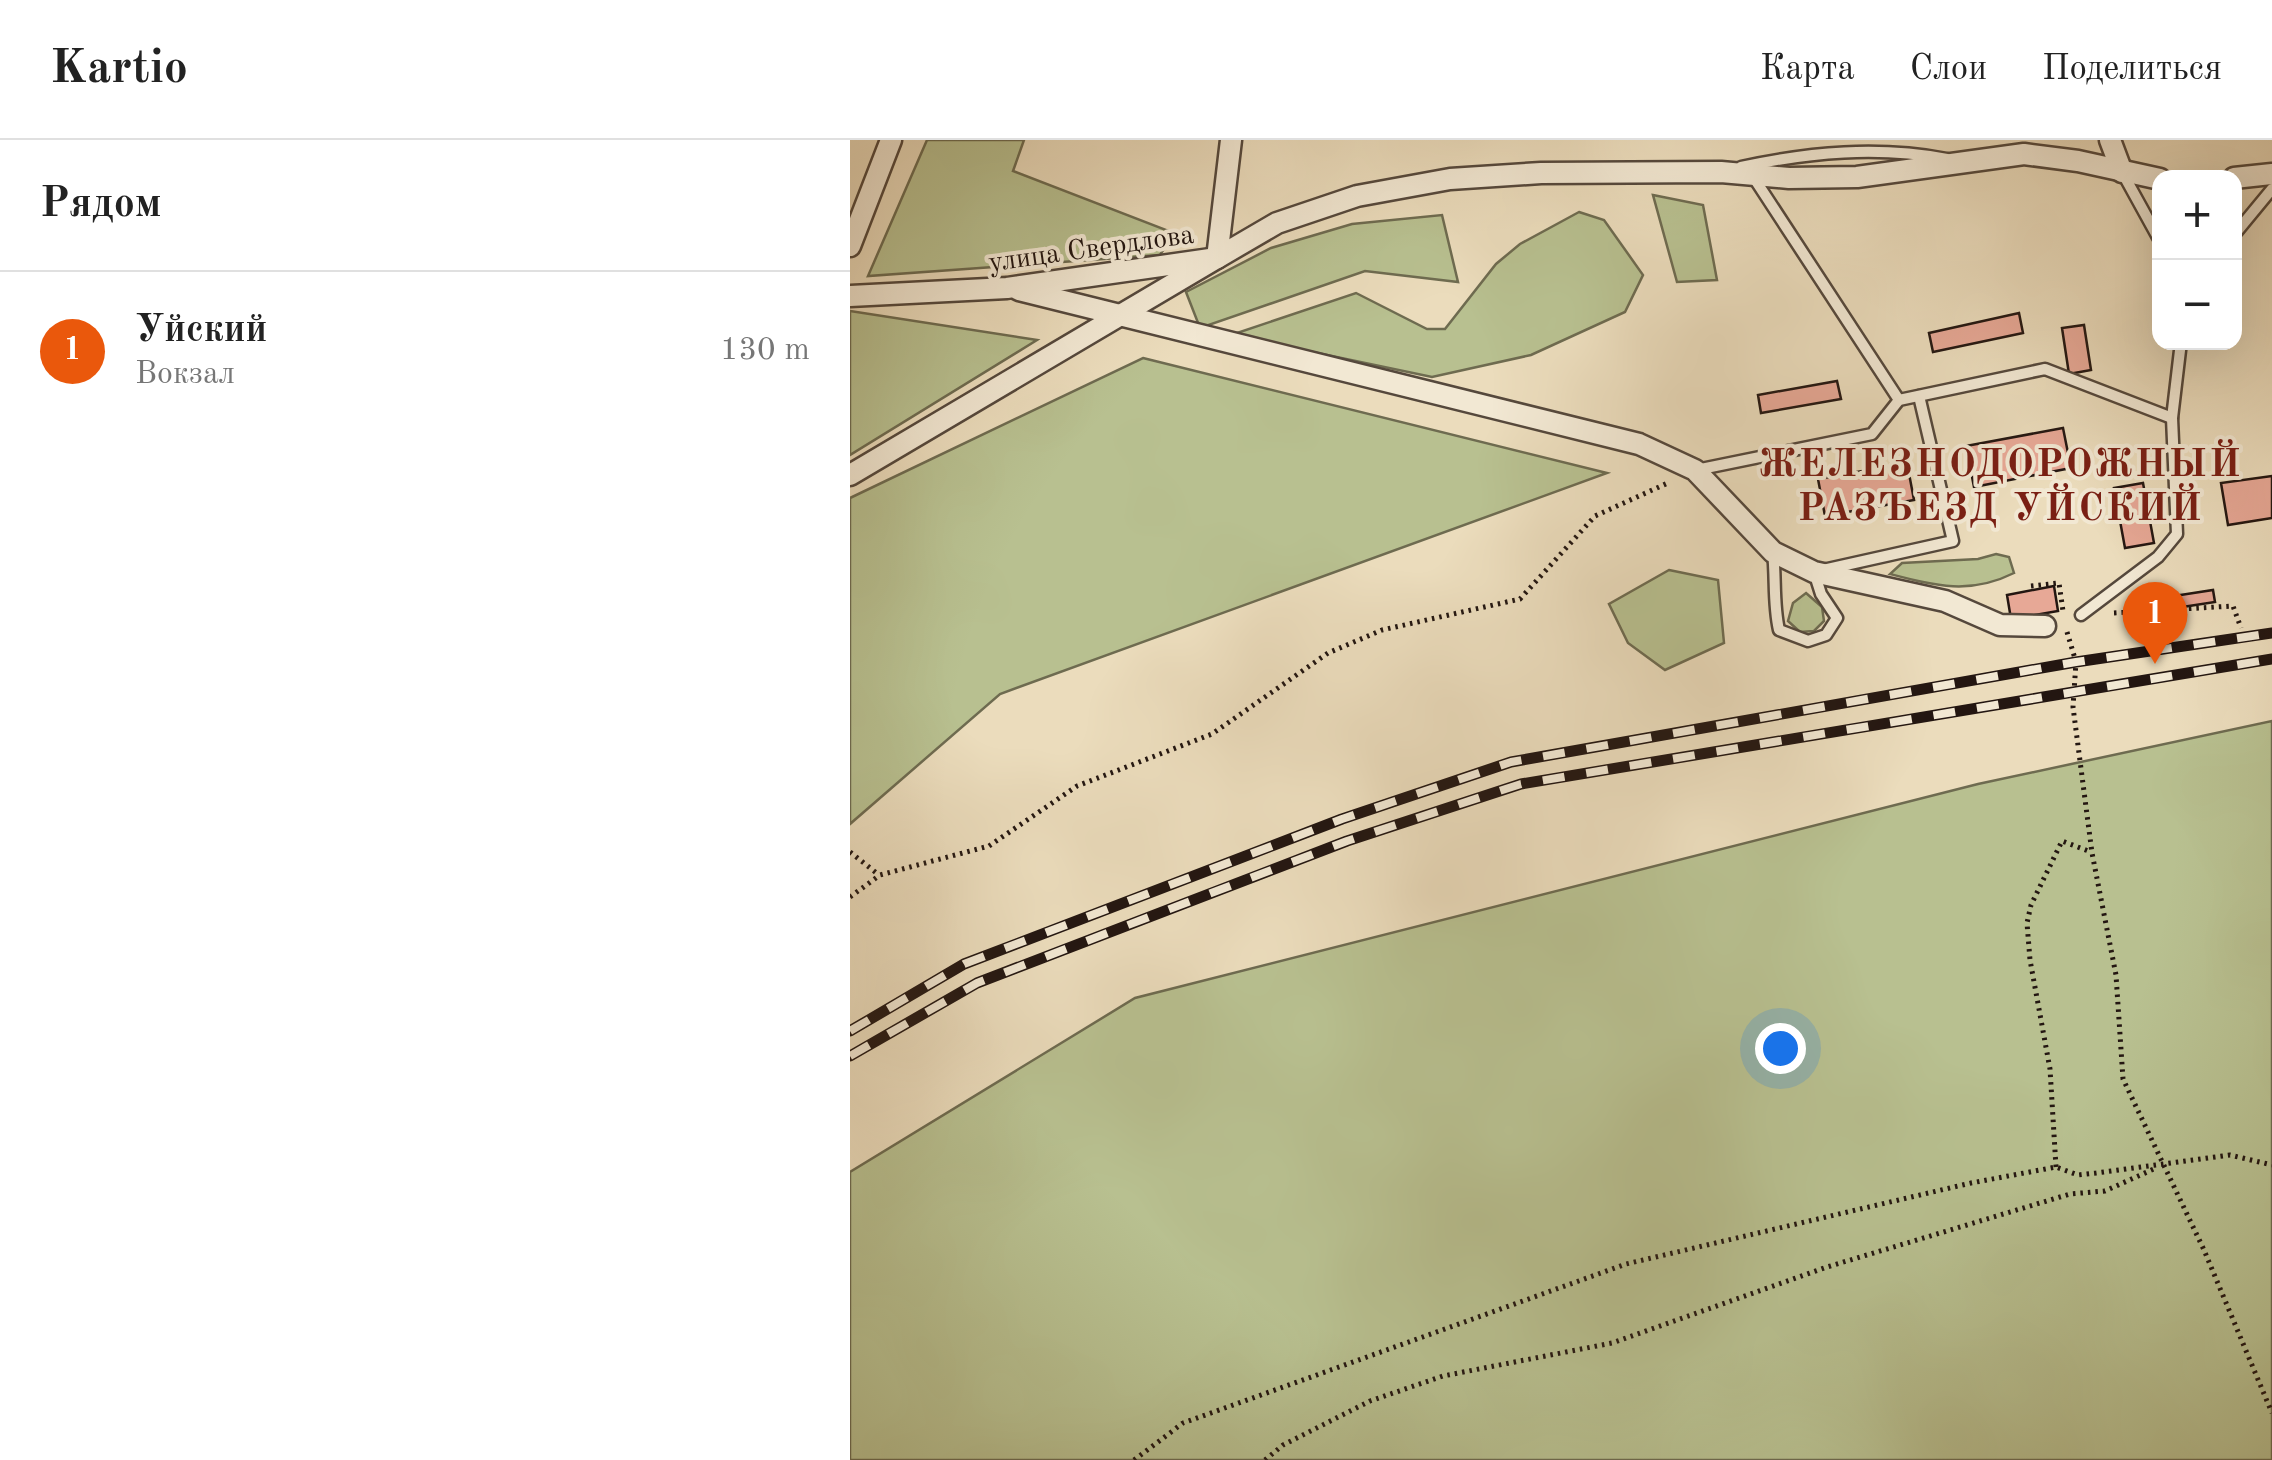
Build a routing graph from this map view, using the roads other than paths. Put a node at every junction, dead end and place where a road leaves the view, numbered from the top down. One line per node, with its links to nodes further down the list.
1 (891, 140): 14 (street)
2 (1231, 140): 15 (street)
3 (2110, 140): 6 (street)
4 (1961, 161): 5 (lane); 6 (street, улица Свердлова); 8 (street, улица Свердлова)
5 (1721, 172): 8 (street, улица Свердлова); 15 (street, улица Свердлова)
6 (2122, 172): 10 (street, улица Свердлова); 12 (lane)
7 (2272, 174): 9 (street)
8 (1752, 176): 21 (lane)
9 (2242, 177)
10 (2152, 178)
11 (2272, 190): 13 (lane)
12 (2152, 226)
13 (2242, 226)
14 (850, 246)
15 (1217, 258): 16 (street, улица Свердлова); 18 (street)
16 (1007, 288): 17 (street, улица Свердлова); 18 (street)
17 (850, 296)
18 (1120, 314): 23 (street); 24 (street)
19 (2181, 350): 22 (lane)
20 (1919, 396): 21 (lane); 22 (lane); 26 (lane)
21 (1899, 400): 23 (lane)
22 (2172, 418): 27 (lane)
23 (1696, 470): 25 (street)
24 (850, 474)
25 (1773, 552): 26 (street); 26 (lane)
26 (1814, 572): 28 (street)
27 (2081, 615)
28 (2045, 626)

